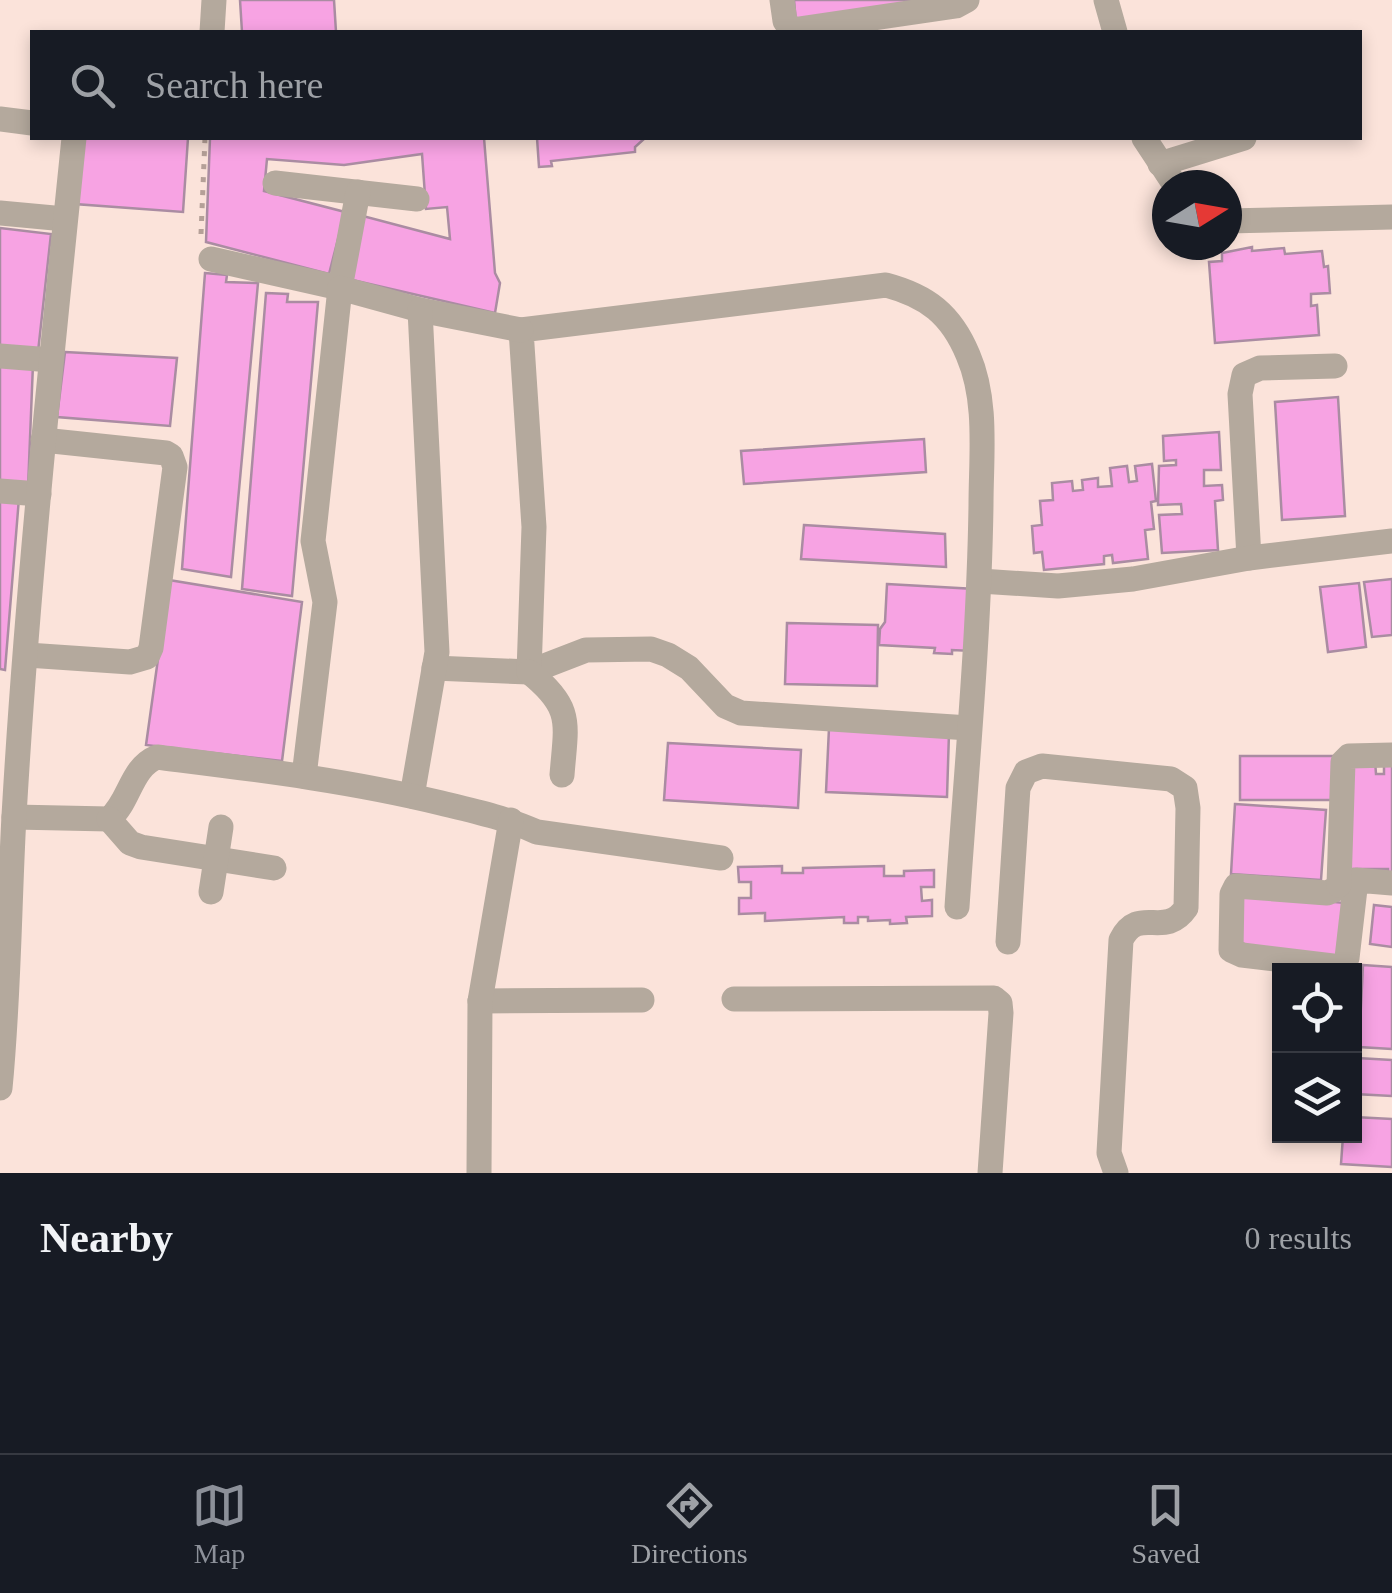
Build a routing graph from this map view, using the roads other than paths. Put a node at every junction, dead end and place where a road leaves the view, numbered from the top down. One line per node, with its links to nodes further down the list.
1 (214, 0): 5 (street)
2 (782, 0): 3 (street)
3 (967, 0)
4 (1106, 0): 6 (street)
5 (212, 30)
6 (1114, 30)
7 (0, 119): 8 (street)
8 (30, 123)
9 (74, 140): 21 (street)
10 (1145, 140): 12 (street)
11 (1240, 140): 13 (street)
12 (1165, 170)
13 (1178, 170)
14 (275, 183): 15 (street)
15 (358, 192): 16 (street); 23 (street)
16 (417, 199)
17 (0, 214): 21 (street)
18 (1392, 216): 19 (street)
19 (1242, 221)
20 (0, 223): 21 (street)
21 (65, 225): 27 (street)
22 (211, 259): 23 (street)
23 (340, 288): 24 (street); 40 (street)
24 (420, 310): 25 (street); 35 (street)
25 (521, 330): 34 (street); 37 (street)
26 (0, 356): 27 (street)
27 (52, 360): 29 (street)
28 (1335, 366): 33 (street)
29 (43, 440): 31 (street); 36 (street)
30 (0, 491): 31 (street)
31 (39, 494): 36 (street)
32 (1392, 541): 33 (street)
33 (1249, 558): 34 (street)
34 (980, 582): 38 (street)
35 (434, 668): 37 (street); 42 (street)
36 (17, 672): 46 (street)
37 (529, 672): 38 (street); 41 (street)
38 (969, 728): 53 (street)
39 (1392, 756): 50 (street)
40 (304, 776): 42 (street); 43 (street)
41 (562, 776)
42 (412, 796): 44 (street)
43 (109, 819): 46 (street); 48 (street)
44 (510, 820): 47 (street); 57 (street)
45 (221, 827): 48 (street)
46 (9, 830): 58 (street)
47 (721, 858)
48 (216, 859): 49 (street); 52 (street)
49 (274, 868)
50 (1348, 883): 50 (street); 51 (street)
51 (1392, 883)
52 (210, 892)
53 (957, 907)
54 (1008, 942): 61 (street)
55 (734, 999): 60 (street)
56 (642, 1000): 57 (street)
57 (480, 1001): 59 (street)
58 (0, 1088)
59 (478, 1173)
60 (990, 1173)
61 (1116, 1173)

